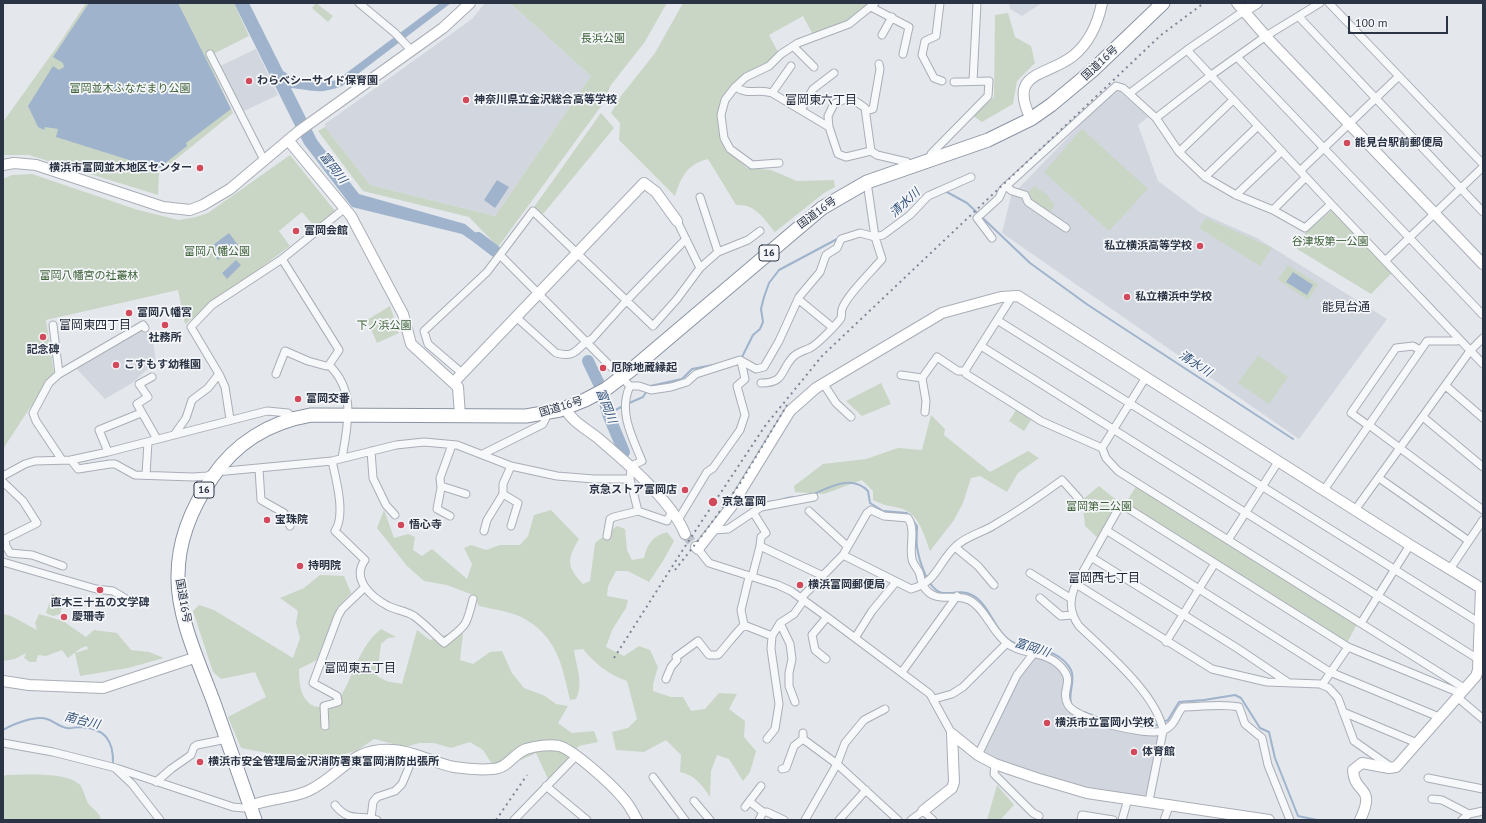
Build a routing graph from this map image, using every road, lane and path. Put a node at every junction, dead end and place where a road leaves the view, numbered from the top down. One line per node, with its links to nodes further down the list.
1 (359, 3): 19 (street)
2 (470, 3): 19 (street)
3 (940, 3): 29 (street)
4 (977, 3): 30 (street)
5 (1102, 3): 40 (street)
6 (1163, 3): 40 (highway, 国道16号 / 16)
7 (1237, 3): 12 (street)
8 (1257, 3): 12 (street)
9 (1320, 3): 13 (street)
10 (1329, 3): 28 (street)
11 (873, 5): 14 (street); 17 (street)
12 (1244, 12): 16 (street); 18 (street)
13 (1299, 17): 16 (street); 35 (street)
14 (892, 18): 15 (street); 21 (street)
15 (882, 35)
16 (1266, 36): 22 (street); 41 (street)
17 (793, 46): 25 (street); 32 (street)
18 (1187, 50): 27 (street); 34 (street)
19 (412, 51): 44 (street)
20 (210, 54): 50 (street)
21 (903, 54)
22 (1237, 57): 27 (street); 45 (street)
23 (879, 64): 38 (street)
24 (791, 66): 33 (street)
25 (814, 67)
26 (834, 73): 37 (street)
27 (1210, 76): 36 (street); 39 (street)
28 (1399, 76): 35 (street); 53 (street)
29 (942, 81)
30 (973, 81): 31 (street); 49 (street)
31 (954, 82)
32 (735, 87): 33 (street); 51 (street)
33 (772, 93): 37 (street)
34 (1130, 93): 39 (street); 60 (street)
35 (1376, 98): 41 (street); 61 (street)
36 (1234, 100): 42 (street); 47 (street)
37 (801, 110): 43 (street)
38 (866, 111): 43 (street); 46 (street)
39 (1156, 118): 47 (street)
40 (1030, 119): 49 (highway, 国道16号 / 16)
41 (1349, 123): 45 (street); 68 (street)
42 (1258, 126): 48 (street); 57 (street)
43 (829, 127): 46 (street)
44 (288, 140): 50 (street); 65 (street)
45 (1324, 148): 55 (street); 73 (street)
46 (871, 151): 54 (street)
47 (1179, 152): 57 (street)
48 (1282, 152): 55 (street); 62 (street)
49 (932, 159): 54 (highway, 国道16号 / 16)
50 (264, 160): 52 (street)
51 (779, 163)
52 (3, 165)
53 (1483, 166): 61 (street)
54 (909, 167): 59 (highway, 国道16号 / 16)
55 (1300, 171): 58 (street)
56 (971, 177): 72 (street)
57 (1205, 177): 62 (street)
58 (1306, 177): 64 (street); 66 (street)
59 (867, 182): 72 (street); 112 (highway, 国道16号 / 16)
60 (1006, 186): 70 (street); 74 (street)
61 (1461, 189): 67 (street); 68 (street)
62 (1236, 195): 66 (street)
63 (700, 197): 77 (street)
64 (1331, 204): 66 (street); 80 (street)
65 (345, 208): 79 (street); 111 (street)
66 (1273, 210)
67 (1483, 212)
68 (1434, 214): 73 (street); 81 (street)
69 (677, 221): 75 (street); 76 (street)
70 (1066, 228)
71 (760, 231): 77 (street)
72 (875, 237): 85 (street); 91 (street)
73 (1409, 237): 80 (street); 87 (street)
74 (992, 238)
75 (686, 239): 82 (street); 86 (street)
76 (578, 252): 78 (street); 83 (street); 86 (street)
77 (718, 252): 82 (street)
78 (500, 255): 83 (street); 106 (street)
79 (282, 259): 101 (street); 104 (street)
80 (1385, 261): 94 (street)
81 (1483, 264)
82 (700, 268): 86 (street)
83 (539, 294): 88 (street); 95 (street)
84 (1013, 295): 89 (street); 110 (street); 114 (street)
85 (798, 299): 91 (street); 99 (street)
86 (627, 300): 95 (street)
87 (1483, 315)
88 (516, 317): 95 (street); 106 (street)
89 (997, 320): 96 (street); 116 (street)
90 (52, 325): 103 (street)
91 (832, 327): 113 (street)
92 (145, 328): 103 (street)
93 (1483, 338): 98 (street)
94 (1459, 339): 97 (street); 98 (street)
95 (587, 342): 112 (street)
96 (981, 346): 102 (street); 129 (street)
97 (1420, 350): 128 (street); 128 (street)
98 (1470, 350): 100 (street); 115 (street)
99 (741, 361): 112 (street); 169 (street)
100 (1483, 364)
101 (329, 365): 105 (street); 121 (street)
102 (965, 371): 109 (street); 134 (street)
103 (59, 374): 140 (street)
104 (220, 374): 127 (street); 130 (street)
105 (276, 374)
106 (463, 374): 111 (street)
107 (901, 375): 109 (street)
108 (152, 377): 119 (street)
109 (922, 378): 118 (street)
110 (1146, 378): 116 (street); 143 (street)
111 (454, 382): 122 (street)
112 (626, 382): 117 (highway, 国道16号 / 16); 145 (street)
113 (761, 383)
114 (824, 383): 123 (street); 173 (street)
115 (1446, 386): 124 (street); 126 (street)
116 (1130, 402): 129 (street); 155 (street)
117 (565, 408): 120 (highway, 国道16号 / 16); 145 (street)
118 (925, 412)
119 (141, 413): 131 (street); 137 (street)
120 (548, 413): 122 (highway, 国道16号 / 16); 138 (street)
121 (349, 414): 122 (highway, 国道16号 / 16); 125 (highway, 国道16号 / 16); 139 (street)
122 (460, 416)
123 (851, 417)
124 (1422, 417): 135 (street); 146 (street)
125 (294, 418): 127 (street); 148 (highway, 国道16号 / 16)
126 (1483, 418)
127 (230, 419): 130 (street)
128 (1369, 425): 135 (street); 156 (street)
129 (1113, 429): 134 (street); 166 (street)
130 (174, 435): 131 (street)
131 (157, 439): 132 (street)
132 (148, 442): 137 (street); 149 (street)
133 (452, 445): 136 (street); 138 (street); 154 (street)
134 (1102, 448): 178 (street)
135 (1400, 448): 151 (street); 162 (street)
136 (371, 451): 139 (street); 167 (street)
137 (108, 452): 141 (street)
138 (483, 454): 144 (street)
139 (342, 458): 142 (street)
140 (62, 460): 141 (street); 150 (street)
141 (71, 460): 149 (street)
142 (332, 462): 147 (street); 200 (street)
143 (1278, 462): 155 (street); 156 (street)
144 (511, 466): 152 (street); 158 (street)
145 (631, 466): 152 (street); 169 (street)
146 (1483, 467)
147 (259, 469): 148 (street); 171 (street)
148 (216, 472): 149 (street); 222 (highway, 国道16号 / 16)
149 (146, 475)
150 (3, 476)
151 (1379, 478): 161 (street); 179 (street)
152 (630, 479): 164 (street)
153 (3, 482): 189 (street)
154 (441, 486): 157 (street); 168 (street)
155 (1263, 486): 166 (street); 191 (street)
156 (1324, 490): 161 (street)
157 (466, 494)
158 (503, 494): 172 (street); 175 (street)
159 (814, 498): 165 (street)
160 (1079, 499): 183 (street)
161 (1355, 510): 180 (street)
162 (1483, 510)
163 (809, 511): 182 (street)
164 (638, 512): 169 (street); 177 (street)
165 (753, 512): 173 (street); 181 (street)
166 (1246, 512): 178 (street); 203 (street)
167 (394, 515)
168 (450, 516)
169 (675, 516): 176 (street)
170 (1483, 520): 179 (street)
171 (290, 526)
172 (511, 526)
173 (714, 530): 184 (street)
174 (1106, 530): 186 (street); 188 (street); 201 (street)
175 (484, 531)
176 (686, 534)
177 (607, 536)
178 (1228, 540): 213 (street)
179 (1469, 541): 190 (street)
180 (1410, 545): 190 (street); 191 (street)
181 (760, 546): 193 (street); 194 (street)
182 (847, 546): 185 (street); 197 (street)
183 (955, 547): 197 (street); 198 (street)
184 (697, 548): 194 (street)
185 (842, 554): 193 (street); 195 (street)
186 (1091, 557): 196 (street); 209 (street)
187 (3, 562): 208 (street)
188 (1215, 563): 201 (street); 220 (street)
189 (63, 566)
190 (1450, 569): 199 (street)
191 (1394, 570): 203 (street); 214 (street)
192 (1030, 574): 205 (street)
193 (823, 576): 207 (street)
194 (750, 577): 207 (street); 215 (street)
195 (896, 582): 197 (street); 217 (street)
196 (1076, 584): 205 (street); 218 (street)
197 (923, 585): 202 (street)
198 (994, 585)
199 (1482, 587): 214 (street)
200 (364, 588): 206 (street); 238 (street)
201 (1199, 588): 209 (street); 226 (street)
202 (957, 596): 219 (street); 225 (street)
203 (1378, 596): 213 (street); 224 (street)
204 (1040, 598): 210 (street)
205 (1070, 598): 210 (street)
206 (473, 599)
207 (802, 599): 211 (street); 212 (street)
208 (146, 602)
209 (1183, 614): 218 (street); 229 (street)
210 (1072, 615): 239 (street)
211 (827, 617): 217 (street); 223 (street)
212 (780, 623): 216 (street); 233 (street)
213 (1361, 623): 231 (street)
214 (1480, 623): 224 (street)
215 (744, 625): 216 (street); 227 (street)
216 (772, 636): 242 (street)
217 (855, 638): 225 (street)
218 (1166, 642): 229 (street)
219 (1007, 643): 221 (street); 232 (street)
220 (1348, 647): 226 (street); 231 (street)
221 (1034, 653): 239 (street); 246 (street)
222 (197, 657): 228 (street); 241 (highway, 国道16号 / 16)
223 (826, 659)
224 (1478, 660): 231 (street)
225 (902, 672): 232 (street)
226 (1330, 672): 230 (street); 236 (street)
227 (666, 679)
228 (3, 681)
229 (1289, 683): 230 (street)
230 (1322, 685): 235 (street)
231 (1460, 692): 236 (street); 237 (street)
232 (934, 699): 240 (street)
233 (795, 702)
234 (885, 709): 248 (street)
235 (1343, 712): 244 (street); 251 (street)
236 (1439, 717): 244 (street)
237 (1483, 719)
238 (325, 726)
239 (1163, 731): 263 (street); 292 (street)
240 (952, 734): 246 (street); 270 (street)
241 (227, 739): 255 (street); 266 (highway, 国道16号 / 16)
242 (767, 740)
243 (3, 743): 250 (street)
244 (1416, 743): 251 (street)
245 (414, 755): 247 (street); 266 (street); 272 (street)
246 (978, 755): 249 (street)
247 (576, 756): 256 (street); 277 (street)
248 (837, 764): 252 (street); 259 (street); 282 (street)
249 (995, 764): 260 (street); 271 (street)
250 (116, 768): 255 (street); 274 (street)
251 (1393, 768): 293 (street)
252 (782, 769)
253 (653, 777): 278 (street)
254 (1428, 778): 258 (street)
255 (156, 782): 266 (street)
256 (546, 786): 273 (street); 276 (street)
257 (761, 786): 268 (street)
258 (1483, 789)
259 (866, 790): 283 (street); 284 (street)
260 (1128, 799): 263 (street); 289 (street)
261 (1432, 799): 269 (street)
262 (694, 800): 279 (street)
263 (1149, 801): 264 (street)
264 (1170, 804): 290 (street); 291 (street)
265 (335, 805): 272 (street)
266 (250, 806): 275 (highway, 国道16号 / 16)
267 (1483, 810): 269 (street)
268 (763, 812): 280 (street); 281 (street)
269 (1469, 814): 294 (street)
270 (925, 815): 285 (street); 286 (street)
271 (1039, 816)
272 (374, 819)
273 (517, 819)
274 (160, 820)
275 (255, 820)
276 (587, 820)
277 (637, 820)
278 (685, 820)
279 (710, 820)
280 (759, 820)
281 (784, 820)
282 (805, 820)
283 (839, 820)
284 (898, 820)
285 (911, 820)
286 (933, 820)
287 (1081, 820): 288 (street)
288 (1113, 820)
289 (1123, 820)
290 (1164, 820)
291 (1269, 820)
292 (1290, 820)
293 (1360, 820)
294 (1462, 820)

